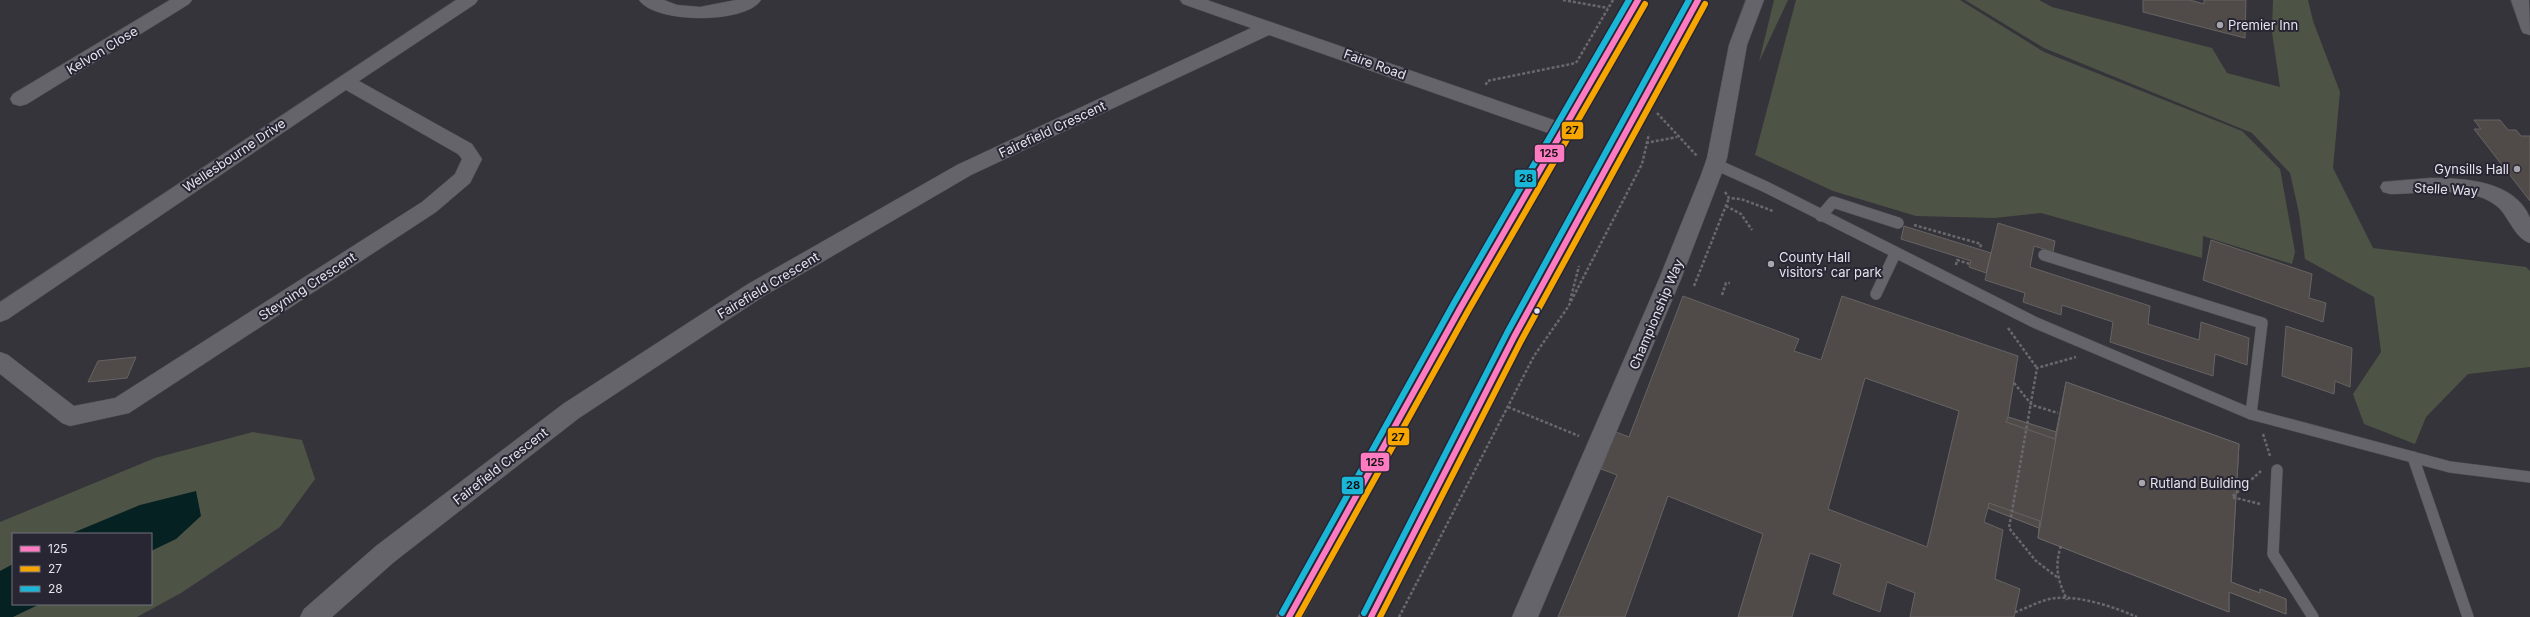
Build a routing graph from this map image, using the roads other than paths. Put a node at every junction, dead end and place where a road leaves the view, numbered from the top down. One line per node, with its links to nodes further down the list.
1 (184, 0): 13 (street, Kelvon Close)
2 (469, 0): 12 (street, Wellesbourne Drive)
3 (648, 0): 4 (street)
4 (752, 0)
5 (1189, 0): 10 (street, Faire Road)
6 (1638, 0): 14 (highway)
7 (1698, 0): 31 (highway)
8 (1755, 0): 15 (street, Championship Way)
9 (2520, 0): 11 (street)
10 (1270, 27): 14 (street, Faire Road); 29 (street, Fairefield Crescent)
11 (2530, 29)
12 (345, 80): 23 (street, Wellesbourne Drive); 24 (street, Steyning Crescent)
13 (20, 99)
14 (1561, 130): 30 (highway)
15 (1714, 167): 17 (lane); 32 (street, Championship Way)
16 (2390, 187): 19 (street, Stelle Way)
17 (1821, 216): 18 (lane); 20 (lane)
18 (1898, 223)
19 (2530, 235)
20 (1895, 254): 22 (lane); 25 (lane)
21 (2044, 255): 25 (lane)
22 (1876, 294)
23 (0, 312)
24 (0, 361)
25 (2251, 414): 26 (lane)
26 (2413, 457): 28 (lane); 34 (lane)
27 (2274, 466): 33 (lane)
28 (2530, 477)
29 (313, 617)
30 (1289, 617)
31 (1371, 617)
32 (1525, 617)
33 (2313, 617)
34 (2468, 617)

